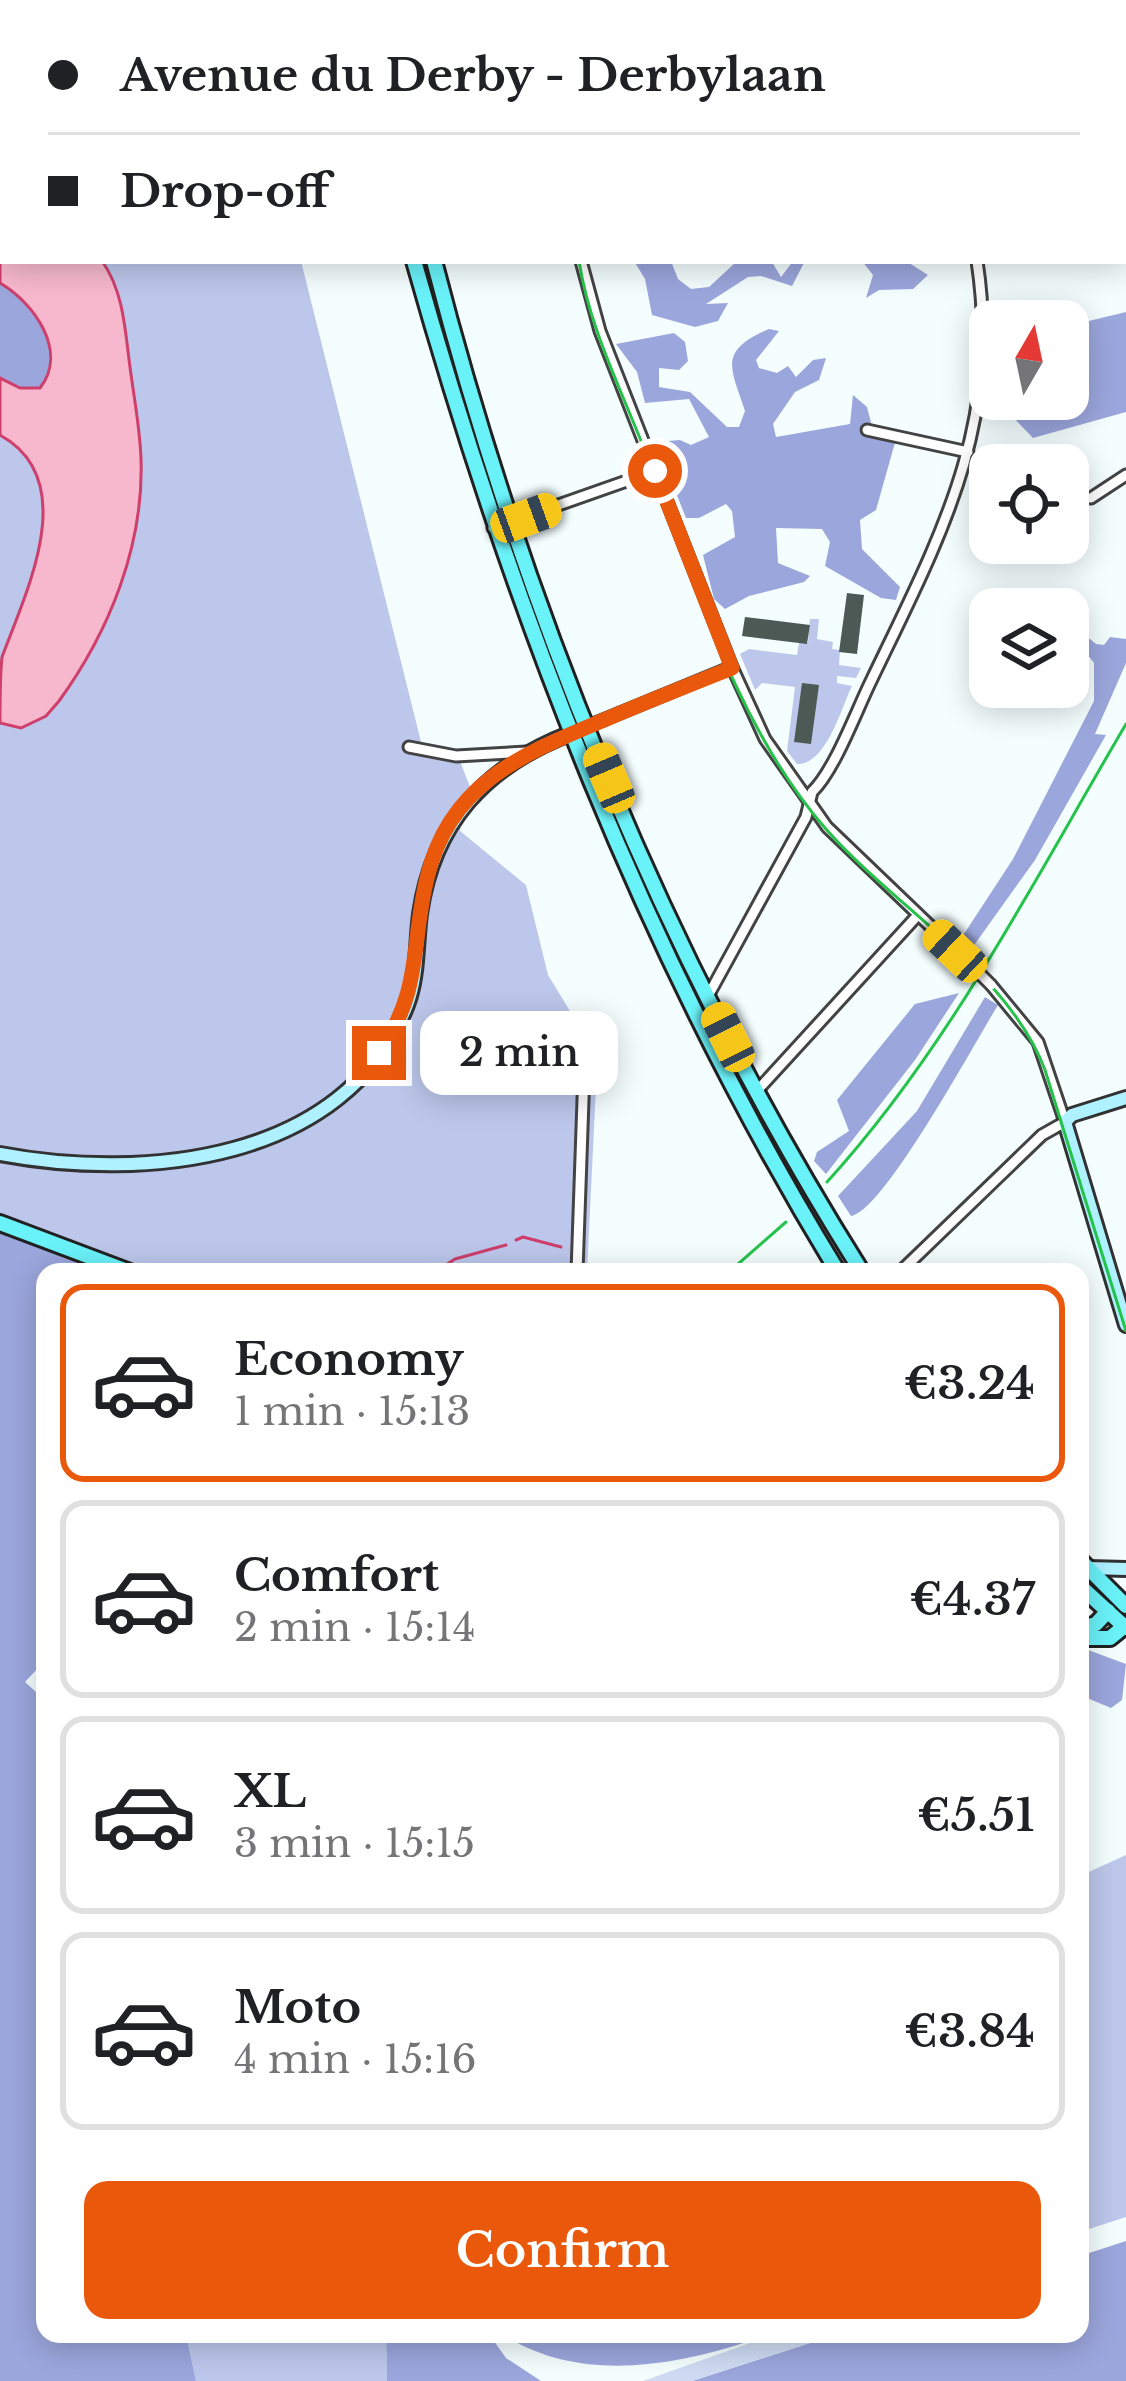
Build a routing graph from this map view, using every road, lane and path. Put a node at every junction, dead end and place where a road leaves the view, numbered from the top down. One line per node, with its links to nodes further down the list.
1 (415, 264): 11 (main road)
2 (435, 264): 10 (main road)
3 (581, 264): 7 (street)
4 (977, 264): 6 (street)
5 (866, 430): 6 (street)
6 (968, 452): 19 (street)
7 (655, 471): 10 (street); 12 (street)
8 (1126, 475): 9 (street)
9 (1091, 498)
10 (512, 522): 11 (street); 13 (main road)
11 (493, 528): 14 (main road)
12 (732, 668): 13 (street); 19 (street)
13 (587, 726): 14 (street); 21 (main road)
14 (568, 734): 16 (street); 22 (main road)
15 (409, 747): 17 (street)
16 (526, 752): 17 (street); 18 (street)
17 (480, 756): 18 (street)
18 (490, 777): 27 (street)
19 (809, 805): 20 (street); 21 (street)
20 (917, 916): 24 (street); 26 (street, bridge)
21 (707, 996): 22 (street); 24 (main road)
22 (690, 1006): 31 (main road)
23 (572, 1028): 30 (street)
24 (756, 1093): 32 (main road)
25 (1126, 1098): 26 (street)
26 (1065, 1122): 33 (street); 34 (street)
27 (0, 1154)
28 (0, 1222): 29 (main road)
29 (107, 1263)
30 (577, 1263)
31 (833, 1263)
32 (857, 1263)
33 (909, 1263)
34 (1126, 1324)
35 (1089, 1565): 37 (street)
36 (1089, 1569): 39 (main road)
37 (1126, 1569)
38 (1089, 1594): 40 (main road)
39 (1126, 1608): 40 (main road)
40 (1108, 1611): 41 (main road); 42 (main road)
41 (1125, 1627): 43 (main road)
42 (1089, 1628)
43 (1089, 1634)

